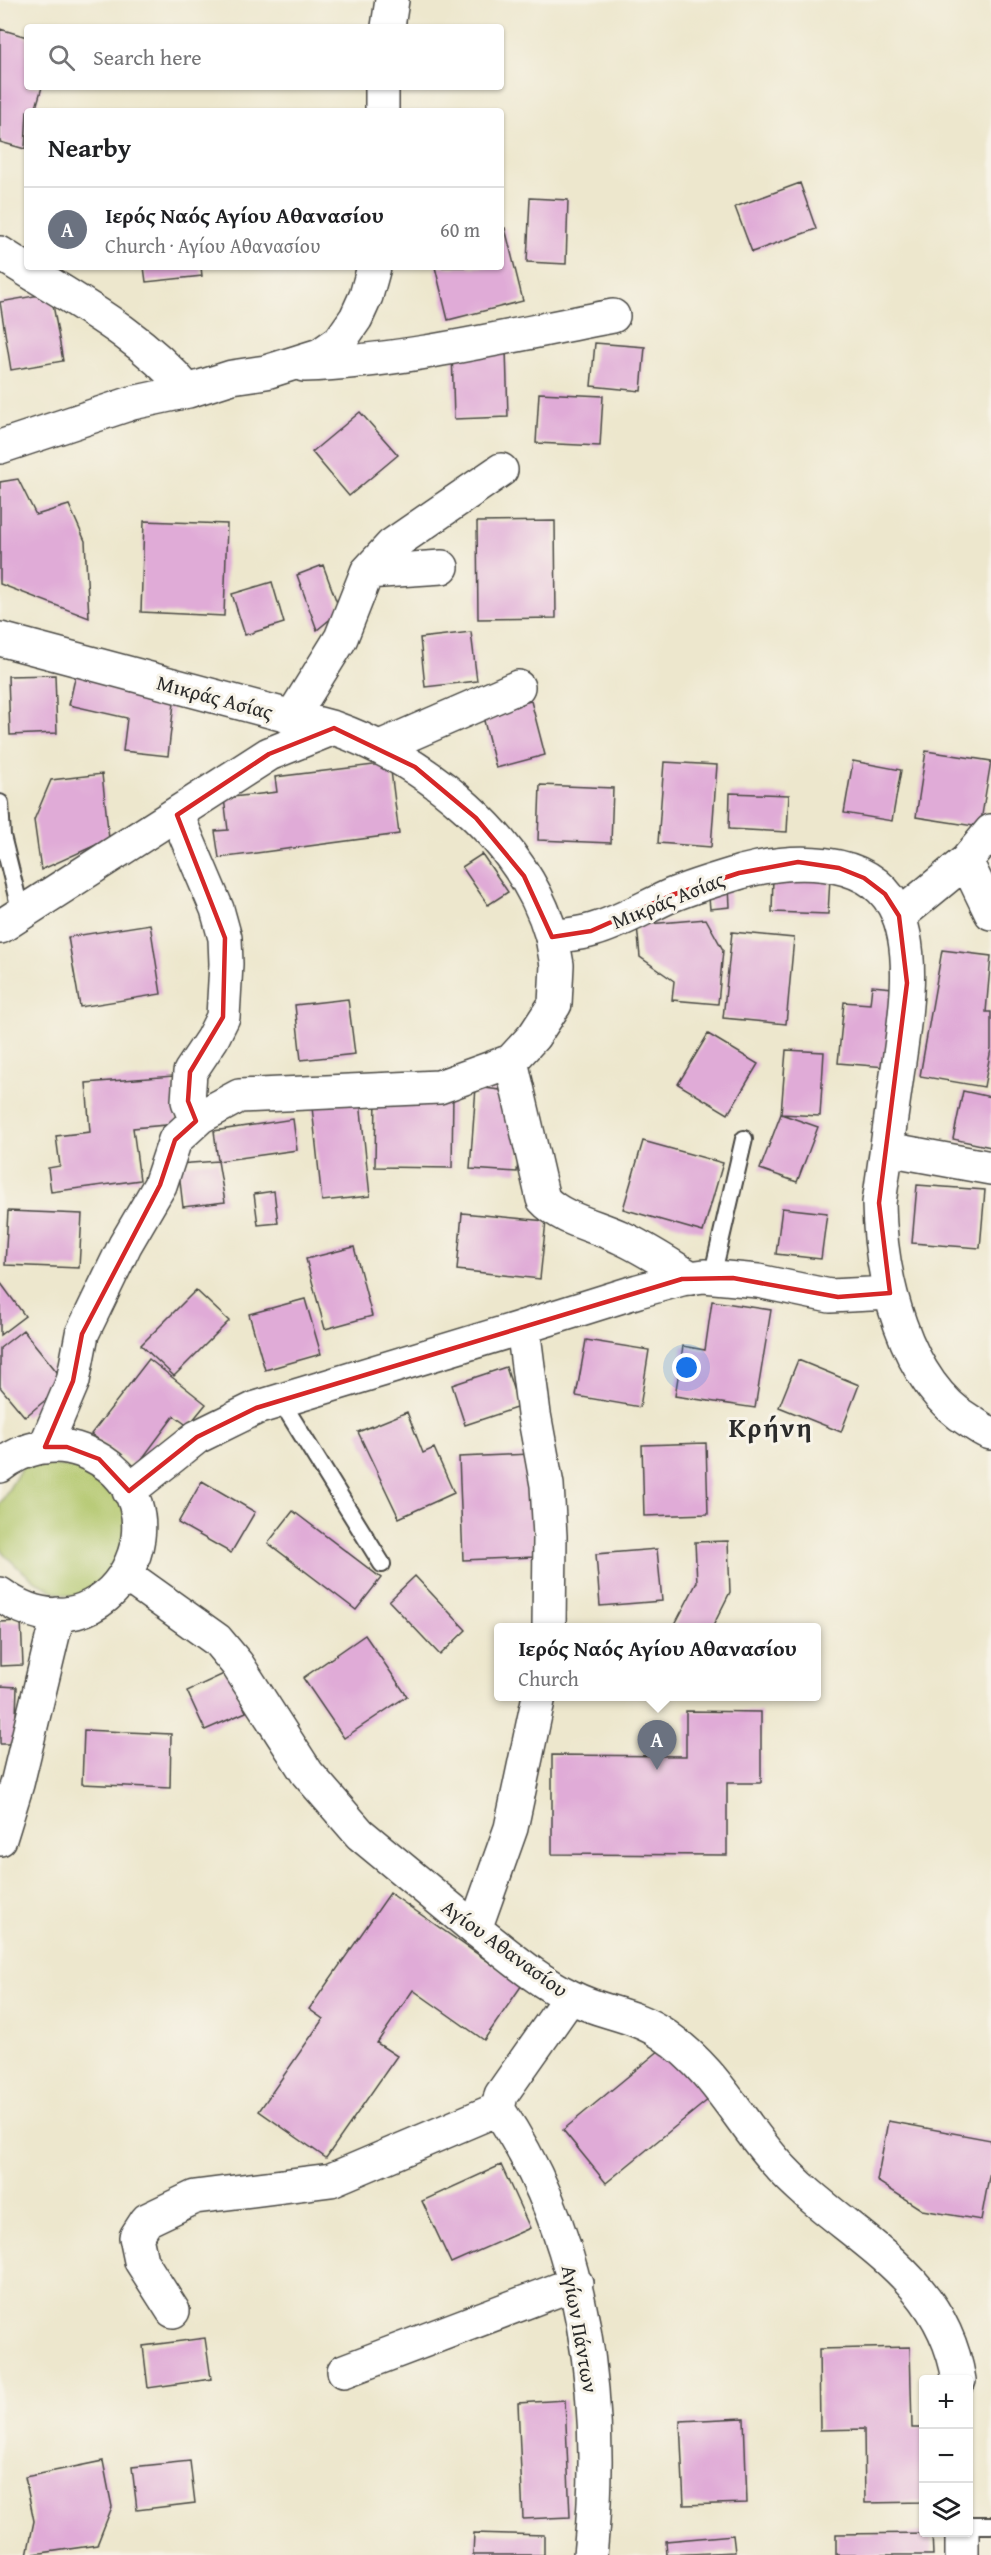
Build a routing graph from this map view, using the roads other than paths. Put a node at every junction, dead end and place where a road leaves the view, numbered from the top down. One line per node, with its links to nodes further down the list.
1 (392, 0): 2 (street)
2 (388, 24)
3 (382, 90): 4 (street)
4 (382, 108)
5 (0, 253): 6 (street)
6 (24, 268)
7 (27, 270): 11 (street)
8 (373, 270): 10 (street)
9 (613, 316): 10 (street)
10 (285, 365): 11 (street)
11 (188, 391): 12 (street)
12 (0, 447)
13 (501, 470): 15 (street)
14 (442, 567): 15 (street)
15 (367, 572): 18 (street)
16 (0, 639): 18 (street, Μικράς Ασίας)
17 (518, 687): 20 (street)
18 (292, 717): 19 (street, Μικράς Ασίας)
19 (334, 728): 20 (street, Μικράς Ασίας); 22 (street)
20 (380, 747): 28 (street, Μικράς Ασίας)
21 (0, 802): 27 (lane)
22 (177, 815): 27 (street); 30 (street)
23 (991, 831): 24 (street)
24 (966, 861): 25 (street); 26 (street)
25 (991, 914)
26 (899, 916): 28 (street, Μικράς Ασίας); 32 (street, Μικράς Ασίας)
27 (10, 920)
28 (552, 937): 29 (street)
29 (510, 1060): 30 (street); 34 (street)
30 (200, 1117): 39 (street)
31 (744, 1139): 34 (lane)
32 (887, 1149): 33 (street); 35 (street, Μικράς Ασίας)
33 (991, 1168)
34 (701, 1277): 35 (street); 36 (street)
35 (890, 1293): 38 (street, Μικράς Ασίας)
36 (523, 1328): 37 (street); 46 (street)
37 (281, 1401): 41 (street); 42 (lane)
38 (991, 1433)
39 (45, 1447): 40 (street); 41 (street)
40 (0, 1466)
41 (129, 1491): 43 (street)
42 (381, 1564)
43 (126, 1575): 45 (street); 49 (street, Αγίου Αθανασίου)
44 (0, 1594): 45 (street)
45 (58, 1614): 48 (street)
46 (549, 1623)
47 (538, 1701): 49 (street)
48 (0, 1839)
49 (475, 1929): 50 (street, Αγίου Αθανασίου)
50 (570, 1997): 51 (street); 55 (street, Αγίου Αθανασίου)
51 (498, 2109): 52 (street, Αγίων Πάντων); 53 (street)
52 (576, 2283): 54 (street); 59 (street, Αγίων Πάντων)
53 (173, 2311)
54 (344, 2371)
55 (958, 2375)
56 (973, 2525): 57 (lane)
57 (991, 2525)
58 (962, 2537): 60 (street)
59 (590, 2555)
60 (962, 2555)

